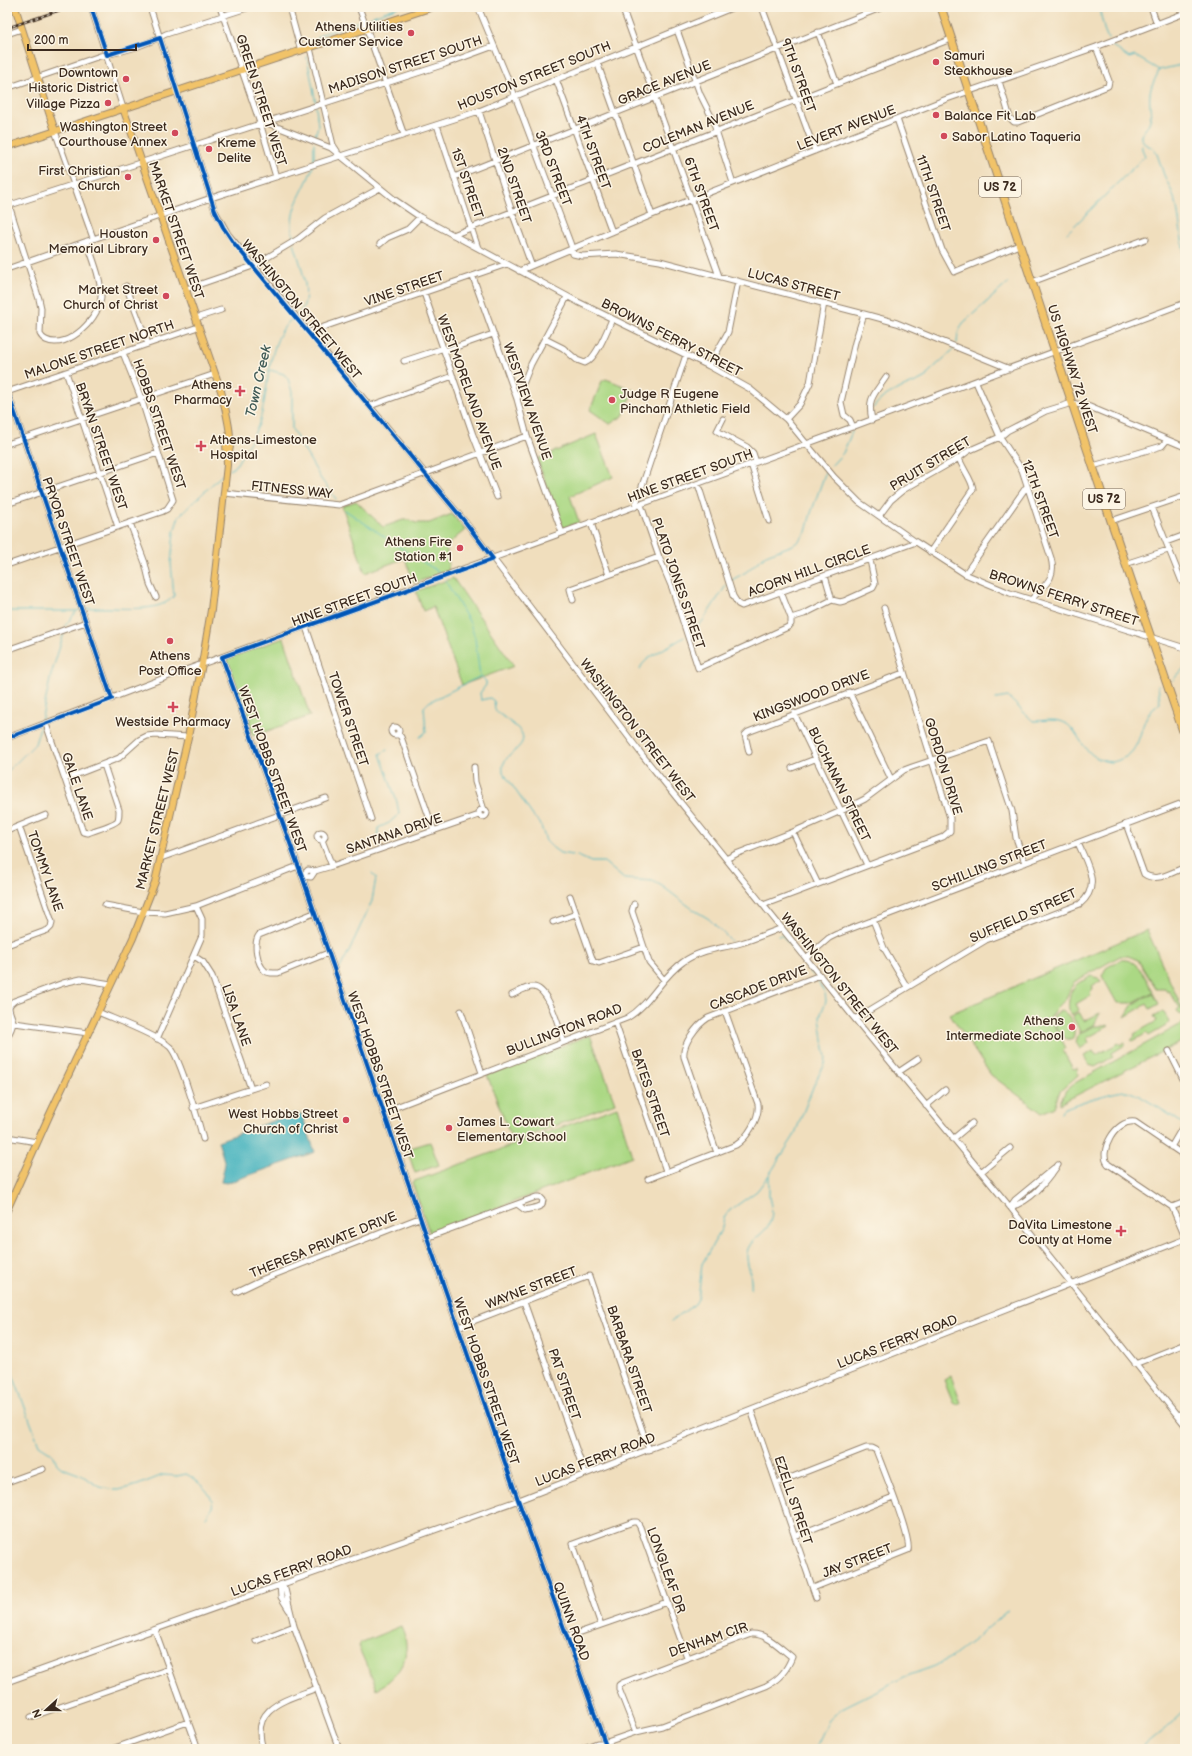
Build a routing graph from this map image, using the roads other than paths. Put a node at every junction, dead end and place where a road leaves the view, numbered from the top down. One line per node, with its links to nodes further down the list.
1 (15, 7): 19 (main road)
2 (91, 7): 32 (street, MARKET STREET WEST)
3 (150, 7): 24 (street, WASHINGTON STREET WEST)
4 (220, 7): 17 (street, GREEN STREET WEST)
5 (250, 7): 17 (street)
6 (289, 7): 31 (street)
7 (359, 7): 20 (street)
8 (433, 7): 20 (main road)
9 (478, 7): 26 (street, 3RD STREET)
10 (622, 7): 27 (street, 6TH STREET)
11 (734, 7): 21 (street, HOUSTON STREET SOUTH)
12 (762, 7): 30 (street, 9TH STREET)
13 (883, 7): 22 (street, GRACE AVENUE)
14 (941, 7): 25 (highway, US HIGHWAY 72 WEST / US 72)
15 (1151, 7): 18 (street)
16 (1185, 13): 18 (street, LEVERT AVENUE)
17 (223, 16): 24 (street); 34 (street, GREEN STREET WEST)
18 (1157, 24): 28 (street, LEVERT AVENUE)
19 (21, 26): 23 (street); 35 (main road)
20 (366, 27): 29 (main road); 39 (street)
21 (677, 30): 27 (street, HOUSTON STREET SOUTH); 37 (street)
22 (818, 32): 30 (street, GRACE AVENUE); 40 (street)
23 (7, 34)
24 (160, 38): 32 (street); 42 (street, WASHINGTON STREET WEST)
25 (951, 39): 40 (street, COLEMAN AVENUE); 43 (highway, US HIGHWAY 72 WEST / US 72)
26 (494, 46): 39 (street, MADISON STREET SOUTH); 44 (street, 3RD STREET)
27 (635, 46): 33 (street, HOUSTON STREET SOUTH); 45 (street, 6TH STREET)
28 (1096, 47): 38 (street, LEVERT AVENUE); 38 (street)
29 (310, 48): 31 (main road); 47 (street)
30 (778, 49): 37 (street, GRACE AVENUE); 46 (street, 9TH STREET)
31 (301, 50): 34 (main road)
32 (107, 55): 35 (street); 48 (street, MARKET STREET WEST)
33 (597, 62): 36 (street, HOUSTON STREET SOUTH); 50 (street)
34 (241, 71): 42 (main road); 52 (street, GREEN STREET WEST)
35 (38, 77): 41 (street); 55 (main road)
36 (556, 79): 44 (street, HOUSTON STREET SOUTH); 54 (street, 4TH STREET)
37 (695, 81): 45 (street, GRACE AVENUE); 56 (street)
38 (999, 81): 43 (street, LEVERT AVENUE)
39 (385, 82): 47 (street, MADISON STREET SOUTH); 57 (street)
40 (837, 84): 46 (street, COLEMAN AVENUE)
41 (7, 88)
42 (177, 90): 48 (main road); 58 (street, WASHINGTON STREET WEST)
43 (969, 91): 51 (street, LEVERT AVENUE); 88 (highway, US HIGHWAY 72 WEST / US 72)
44 (515, 96): 49 (street, HOUSTON STREET SOUTH); 59 (street, 3RD STREET)
45 (655, 98): 50 (street, GRACE AVENUE); 61 (street, 6TH STREET)
46 (796, 100): 56 (street, COLEMAN AVENUE); 62 (street, 9TH STREET)
47 (321, 103): 52 (street, MADISON STREET SOUTH); 63 (street)
48 (123, 108): 55 (main road); 64 (main road, MARKET STREET WEST)
49 (479, 111): 53 (street, HOUSTON STREET SOUTH); 65 (street, 2ND STREET)
50 (615, 114): 54 (street, GRACE AVENUE); 66 (street)
51 (897, 119): 62 (street, LEVERT AVENUE); 88 (street, 11TH STREET)
52 (260, 123): 58 (street, MADISON STREET SOUTH); 63 (street, BROWNS FERRY STREET); 67 (street, GREEN STREET WEST)
53 (437, 125): 57 (street, HOUSTON STREET SOUTH); 68 (street, 1ST STREET)
54 (575, 128): 59 (street, GRACE AVENUE); 69 (street, 4TH STREET)
55 (55, 131): 60 (main road); 71 (street)
56 (715, 131): 61 (street, COLEMAN AVENUE); 70 (street)
57 (404, 135): 63 (street, HOUSTON STREET SOUTH)
58 (194, 145): 64 (street); 74 (street, WASHINGTON STREET WEST)
59 (533, 146): 65 (street, GRACE AVENUE); 73 (street, 3RD STREET)
60 (7, 147)
61 (673, 148): 66 (street, COLEMAN AVENUE); 75 (street, 6TH STREET)
62 (815, 151): 70 (street, LEVERT AVENUE)
63 (339, 155): 67 (street, HOUSTON STREET SOUTH); 72 (street, BROWNS FERRY STREET)
64 (141, 161): 71 (street); 79 (main road, MARKET STREET WEST)
65 (495, 161): 68 (street, GRACE AVENUE); 77 (street, 2ND STREET)
66 (633, 164): 69 (street, COLEMAN AVENUE); 78 (street)
67 (276, 177): 74 (street, HOUSTON STREET SOUTH)
68 (454, 177): 81 (street, 1ST STREET)
69 (593, 180): 73 (street, COLEMAN AVENUE); 82 (street, 4TH STREET)
70 (733, 183): 75 (street, LEVERT AVENUE)
71 (74, 184): 76 (street); 84 (street)
72 (380, 188): 80 (street, BROWNS FERRY STREET); 94 (street)
73 (552, 196): 77 (street, COLEMAN AVENUE); 90 (street, 3RD STREET)
74 (211, 198): 79 (street, HOUSTON STREET SOUTH); 94 (street, WASHINGTON STREET WEST)
75 (692, 199): 78 (street, LEVERT AVENUE); 97 (street, 6TH STREET)
76 (8, 203): 91 (street)
77 (512, 212): 81 (street, COLEMAN AVENUE); 93 (street, 2ND STREET)
78 (652, 215): 82 (street, LEVERT AVENUE)
79 (160, 216): 84 (street, HOUSTON STREET SOUTH); 102 (main road, MARKET STREET WEST)
80 (420, 217): 83 (street, BROWNS FERRY STREET); 87 (street)
81 (472, 227): 83 (street, COLEMAN AVENUE); 89 (street, 1ST STREET)
82 (612, 232): 90 (street, LEVERT AVENUE)
83 (453, 235): 89 (street, BROWNS FERRY STREET)
84 (93, 238): 86 (street, HOUSTON STREET SOUTH)
85 (1146, 239): 100 (street)
86 (87, 241): 91 (street, HOUSTON STREET SOUTH); 91 (street)
87 (380, 244)
88 (1019, 245): 100 (highway, US HIGHWAY 72 WEST / US 72)
89 (478, 248): 92 (street, BROWNS FERRY STREET)
90 (572, 248): 93 (street, LEVERT AVENUE); 97 (street, LUCAS STREET)
91 (28, 262): 95 (street, HOUSTON STREET SOUTH)
92 (507, 264): 96 (street, BROWNS FERRY STREET); 98 (street, VINE STREET)
93 (531, 264): 96 (street, LEVERT AVENUE)
94 (253, 266): 102 (street); 112 (street, WASHINGTON STREET WEST)
95 (7, 269)
96 (519, 271): 104 (street, BROWNS FERRY STREET)
97 (719, 276): 99 (street, LUCAS STREET)
98 (472, 277): 103 (street, VINE STREET); 113 (street, WESTVIEW AVENUE)
99 (738, 281): 105 (street, LUCAS STREET); 121 (street)
100 (1032, 282): 117 (highway, US HIGHWAY 72 WEST / US 72)
101 (126, 286): 115 (street)
102 (186, 289): 109 (main road, MARKET STREET WEST)
103 (424, 293): 112 (street, VINE STREET); 116 (street, WESTMORELAND AVENUE)
104 (568, 297): 110 (street, BROWNS FERRY STREET); 114 (street)
105 (824, 303): 108 (street, LUCAS STREET); 135 (street)
106 (1185, 303): 117 (street, HINE STREET SOUTH)
107 (220, 310): 109 (street)
108 (864, 314): 122 (street, LUCAS STREET); 137 (street)
109 (196, 318): 111 (main road, MARKET STREET WEST)
110 (612, 319): 114 (street); 119 (street, BROWNS FERRY STREET)
111 (198, 327): 115 (street, MALONE STREET NORTH); 124 (main road, MARKET STREET WEST)
112 (308, 332): 132 (street, WASHINGTON STREET WEST)
113 (493, 334): 116 (street); 130 (street, WESTVIEW AVENUE)
114 (545, 339): 130 (street)
115 (148, 344): 118 (street, MALONE STREET NORTH)
116 (444, 350): 120 (street); 125 (street, WESTMORELAND AVENUE)
117 (1055, 352): 122 (street, HINE STREET SOUTH); 131 (highway, US HIGHWAY 72 WEST / US 72)
118 (124, 353): 123 (street, MALONE STREET NORTH); 129 (street, HOBBS STREET WEST)
119 (686, 355): 121 (street, BROWNS FERRY STREET); 160 (street, PLATO JONES STREET)
120 (404, 361)
121 (709, 366): 135 (street, BROWNS FERRY STREET)
122 (1010, 369): 127 (street, HINE STREET SOUTH)
123 (66, 372): 128 (street, MALONE STREET NORTH); 133 (street, BRYAN STREET WEST)
124 (214, 374): 129 (street); 155 (main road, MARKET STREET WEST)
125 (453, 376): 132 (street); 146 (street, WESTMORELAND AVENUE)
126 (886, 377): 136 (street)
127 (976, 382): 136 (street, HINE STREET SOUTH); 139 (street, 12TH STREET)
128 (7, 391): 140 (street, PRYOR STREET WEST)
129 (141, 398): 133 (street); 145 (street, HOBBS STREET WEST)
130 (517, 399): 138 (street, WESTVIEW AVENUE)
131 (1072, 403): 139 (street, PRUIT STREET); 141 (street); 149 (highway, US HIGHWAY 72 WEST / US 72)
132 (370, 406): 151 (street, WASHINGTON STREET WEST)
133 (82, 419): 140 (street); 150 (street, BRYAN STREET WEST)
134 (723, 419): 148 (street)
135 (786, 419): 143 (street, BROWNS FERRY STREET)
136 (872, 420): 137 (street, HINE STREET SOUTH)
137 (853, 427): 143 (street, HINE STREET SOUTH)
138 (527, 436): 146 (street, FITNESS WAY); 168 (street, WESTVIEW AVENUE)
139 (1000, 437): 147 (street, PRUIT STREET); 153 (street, 12TH STREET)
140 (24, 439): 142 (street); 154 (street, PRYOR STREET WEST)
141 (1168, 440): 144 (street); 149 (street)
142 (7, 444)
143 (807, 444): 148 (street, HINE STREET SOUTH); 162 (street, BROWNS FERRY STREET)
144 (1185, 447)
145 (158, 453): 150 (street); 165 (street, HOBBS STREET WEST)
146 (480, 454): 151 (street, FITNESS WAY); 157 (street, WESTMORELAND AVENUE)
147 (959, 458): 162 (street, PRUIT STREET); 174 (street)
148 (754, 463): 152 (street, HINE STREET SOUTH); 163 (street)
149 (1093, 466): 164 (highway, US HIGHWAY 72 WEST / US 72)
150 (100, 473): 154 (street); 167 (street, BRYAN STREET WEST)
151 (425, 474): 155 (street, FITNESS WAY); 176 (street, WASHINGTON STREET WEST)
152 (698, 484): 159 (street, HINE STREET SOUTH); 184 (street, ACORN HILL CIRCLE)
153 (1027, 486): 181 (street); 188 (street, 12TH STREET)
154 (42, 492): 158 (street); 172 (street, PRYOR STREET WEST)
155 (224, 493): 197 (main road, MARKET STREET WEST)
156 (1185, 496): 161 (street)
157 (497, 497)
158 (7, 504)
159 (641, 505): 160 (street, HINE STREET SOUTH); 175 (street, PLATO JONES STREET)
160 (635, 507): 166 (street, HINE STREET SOUTH)
161 (1152, 507): 164 (street); 171 (street)
162 (879, 516): 170 (street, BROWNS FERRY STREET)
163 (769, 521)
164 (1111, 521): 178 (highway, US HIGHWAY 72 WEST / US 72)
165 (130, 523): 167 (street); 185 (street)
166 (591, 523): 168 (street, HINE STREET SOUTH); 180 (street)
167 (118, 527): 172 (street)
168 (562, 533): 176 (street, HINE STREET SOUTH)
169 (1185, 535): 171 (street)
170 (916, 542): 174 (street, BROWNS FERRY STREET); 177 (street, ACORN HILL CIRCLE)
171 (1166, 542): 173 (street)
172 (60, 547): 179 (street); 191 (street, PRYOR STREET WEST)
173 (1168, 550): 178 (street); 183 (street)
174 (930, 552): 181 (street, BROWNS FERRY STREET)
175 (659, 557): 180 (street); 190 (street, PLATO JONES STREET)
176 (493, 559): 192 (street, HINE STREET SOUTH); 229 (street, WASHINGTON STREET WEST)
177 (870, 560): 182 (street, ACORN HILL CIRCLE); 187 (street)
178 (1125, 564): 193 (highway, US HIGHWAY 72 WEST / US 72)
179 (7, 565)
180 (609, 574): 186 (street)
181 (965, 574): 188 (street, BROWNS FERRY STREET)
182 (825, 576): 184 (street, ACORN HILL CIRCLE); 187 (street)
183 (1182, 582)
184 (781, 592): 190 (street)
185 (156, 597)
186 (573, 600)
187 (832, 600): 190 (street)
188 (1031, 600): 193 (street, BROWNS FERRY STREET)
189 (884, 608): 198 (street, GORDON DRIVE)
190 (791, 618)
191 (86, 622): 195 (street); 200 (street, PRYOR STREET WEST)
192 (306, 627): 196 (street, HINE STREET SOUTH); 220 (street, TOWER STREET)
193 (1150, 637): 194 (street, BROWNS FERRY STREET); 204 (highway, US HIGHWAY 72 WEST / US 72)
194 (1185, 648)
195 (7, 650)
196 (222, 657): 197 (street, HINE STREET SOUTH); 219 (street, WEST HOBBS STREET WEST)
197 (202, 664): 200 (street, HINE STREET SOUTH); 206 (main road, MARKET STREET WEST)
198 (903, 673): 199 (street, KINGSWOOD DRIVE); 209 (street, GORDON DRIVE)
199 (849, 692): 201 (street, KINGSWOOD DRIVE); 213 (street)
200 (112, 699): 202 (street, HINE STREET SOUTH)
201 (794, 713): 207 (street, KINGSWOOD DRIVE); 208 (street, BUCHANAN STREET)
202 (46, 724): 205 (street, HINE STREET SOUTH); 214 (street, GALE LANE)
203 (398, 734): 224 (street)
204 (1185, 737)
205 (7, 738)
206 (188, 738): 210 (street); 228 (main road, MARKET STREET WEST)
207 (749, 752)
208 (815, 759): 212 (street); 217 (street, BUCHANAN STREET)
209 (932, 760): 213 (street); 230 (street); 231 (street, GORDON DRIVE)
210 (104, 765): 214 (street); 214 (street, GALE LANE)
211 (474, 767): 224 (street, SANTANA DRIVE)
212 (792, 768)
213 (891, 779): 217 (street)
214 (65, 780)
215 (326, 798): 219 (street)
216 (1185, 802): 221 (street, SCHILLING STREET)
217 (841, 811): 225 (street); 231 (street, BUCHANAN STREET)
218 (46, 815): 222 (street)
219 (279, 815): 228 (street); 232 (street, WEST HOBBS STREET WEST)
220 (371, 819)
221 (1126, 824): 227 (street, SCHILLING STREET); 234 (street)
222 (19, 826): 223 (street); 248 (street, TOMMY LANE)
223 (7, 831)
224 (434, 832): 233 (street, SANTANA DRIVE)
225 (793, 832): 229 (street); 236 (street)
226 (322, 840): 233 (street)
227 (1078, 843): 230 (street, SCHILLING STREET); 256 (street, SUFFIELD STREET)
228 (161, 858): 242 (main road, MARKET STREET WEST)
229 (726, 859): 240 (street, WASHINGTON STREET WEST)
230 (1025, 863): 245 (street, SCHILLING STREET)
231 (867, 865): 236 (street, GORDON DRIVE)
232 (298, 866): 235 (street, WEST HOBBS STREET WEST); 241 (street)
233 (332, 866): 235 (street, SANTANA DRIVE)
234 (1185, 867)
235 (302, 876): 243 (street, WEST HOBBS STREET WEST)
236 (818, 884): 240 (street, GORDON DRIVE)
237 (570, 896): 244 (street)
238 (634, 904): 249 (street)
239 (105, 905): 242 (street)
240 (763, 905): 247 (street, WASHINGTON STREET WEST)
241 (196, 906): 242 (street); 251 (street)
242 (143, 912): 255 (main road, MARKET STREET WEST)
243 (314, 913): 250 (street, WEST HOBBS STREET WEST); 250 (street)
244 (576, 914): 246 (street); 249 (street)
245 (873, 920): 252 (street, SCHILLING STREET); 256 (street)
246 (553, 922)
247 (782, 928): 252 (street, WASHINGTON STREET WEST); 254 (street, BULLINGTON ROAD)
248 (7, 945)
249 (644, 947): 254 (street)
250 (328, 953): 278 (street, WEST HOBBS STREET WEST)
251 (194, 956): 266 (street); 274 (street, LISA LANE)
252 (806, 958): 253 (street, WASHINGTON STREET WEST)
253 (820, 975): 259 (street, CASCADE DRIVE); 261 (street, WASHINGTON STREET WEST)
254 (664, 980): 263 (street, BULLINGTON ROAD)
255 (111, 984): 260 (main road, MARKET STREET WEST); 262 (street)
256 (907, 987): 261 (street, SUFFIELD STREET)
257 (512, 995): 267 (street)
258 (461, 1011): 270 (street)
259 (726, 1011): 287 (street); 287 (street, CASCADE DRIVE)
260 (98, 1012): 264 (main road, MARKET STREET WEST); 266 (street)
261 (855, 1019): 271 (street, WASHINGTON STREET WEST)
262 (10, 1022): 264 (street); 265 (street)
263 (615, 1022): 267 (street, BULLINGTON ROAD); 289 (street, BATES STREET)
264 (88, 1033): 284 (main road, MARKET STREET WEST)
265 (7, 1038)
266 (158, 1039): 277 (street)
267 (564, 1042): 270 (street, BULLINGTON ROAD)
268 (1169, 1051): 272 (street)
269 (918, 1059): 271 (street)
270 (482, 1073): 278 (street, BULLINGTON ROAD)
271 (900, 1074): 276 (street, WASHINGTON STREET WEST)
272 (1185, 1083)
273 (266, 1084): 274 (street)
274 (251, 1089): 277 (street)
275 (945, 1090): 276 (street)
276 (926, 1106): 283 (street, WASHINGTON STREET WEST)
277 (193, 1108): 282 (street)
278 (383, 1112): 297 (street, WEST HOBBS STREET WEST)
279 (972, 1123): 283 (street)
280 (1184, 1125): 285 (street)
281 (7, 1137): 284 (street)
282 (203, 1139)
283 (953, 1139): 290 (street, WASHINGTON STREET WEST)
284 (37, 1142): 296 (main road, MARKET STREET WEST)
285 (1171, 1147): 288 (street); 295 (street)
286 (1010, 1148): 290 (street)
287 (717, 1153): 289 (street)
288 (1185, 1156)
289 (666, 1171): 291 (street)
290 (981, 1172): 294 (street, WASHINGTON STREET WEST)
291 (648, 1179)
292 (1185, 1202): 295 (street)
293 (517, 1204): 298 (street)
294 (1010, 1207): 294 (street); 301 (street, WASHINGTON STREET WEST)
295 (1172, 1207): 299 (street)
296 (7, 1210)
297 (419, 1218): 298 (street, WEST HOBBS STREET WEST); 302 (street, THERESA PRIVATE DRIVE)
298 (426, 1238): 304 (street, WEST HOBBS STREET WEST)
299 (1185, 1238): 301 (street, LUCAS FERRY ROAD)
300 (589, 1276): 303 (street, WAYNE STREET); 311 (street, BARBARA STREET)
301 (1072, 1285): 306 (street, WASHINGTON STREET WEST); 307 (street, LUCAS FERRY ROAD)
302 (236, 1292)
303 (524, 1302): 304 (street, WAYNE STREET); 313 (street, PAT STREET)
304 (458, 1327): 317 (street, WEST HOBBS STREET WEST)
305 (1185, 1344): 306 (street)
306 (1136, 1364): 309 (street, WASHINGTON STREET WEST)
307 (751, 1410): 311 (street, LUCAS FERRY ROAD); 315 (street, EZELL STREET)
308 (1185, 1412): 309 (street)
309 (1177, 1415): 310 (street, WASHINGTON STREET WEST)
310 (1185, 1425)
311 (650, 1450): 313 (street, LUCAS FERRY ROAD)
312 (43, 1469): 314 (street)
313 (585, 1474): 317 (street, LUCAS FERRY ROAD)
314 (7, 1482)
315 (776, 1483): 316 (street); 318 (street, EZELL STREET)
316 (893, 1497): 318 (street); 320 (street, JAY STREET)
317 (519, 1500): 319 (street, LUCAS FERRY ROAD); 326 (street, QUINN ROAD)
318 (795, 1536): 320 (street, EZELL STREET)
319 (280, 1585): 324 (street); 325 (street, LUCAS FERRY ROAD)
320 (813, 1588): 321 (street, EZELL STREET)
321 (816, 1598)
322 (667, 1602): 323 (street); 323 (street, LONGLEAF DR); 328 (street, LONGLEAF DR)
323 (601, 1625): 326 (street)
324 (294, 1626): 327 (street); 331 (street)
325 (155, 1630): 329 (street); 330 (street, LUCAS FERRY ROAD)
326 (567, 1637): 335 (street, QUINN ROAD)
327 (256, 1641)
328 (687, 1657): 334 (street, DENHAM CIR); 334 (street, DENHAM CIR)
329 (169, 1669): 332 (street); 333 (street)
330 (7, 1682)
331 (317, 1688): 338 (street); 339 (street)
332 (31, 1717)
333 (188, 1722): 336 (street); 337 (street)
334 (636, 1732): 335 (street, DENHAM CIR)
335 (604, 1743): 340 (street); 341 (street); 342 (street, QUINN ROAD)
336 (112, 1749)
337 (198, 1749)
338 (263, 1749)
339 (338, 1749)
340 (581, 1749)
341 (593, 1749)
342 (607, 1749)

